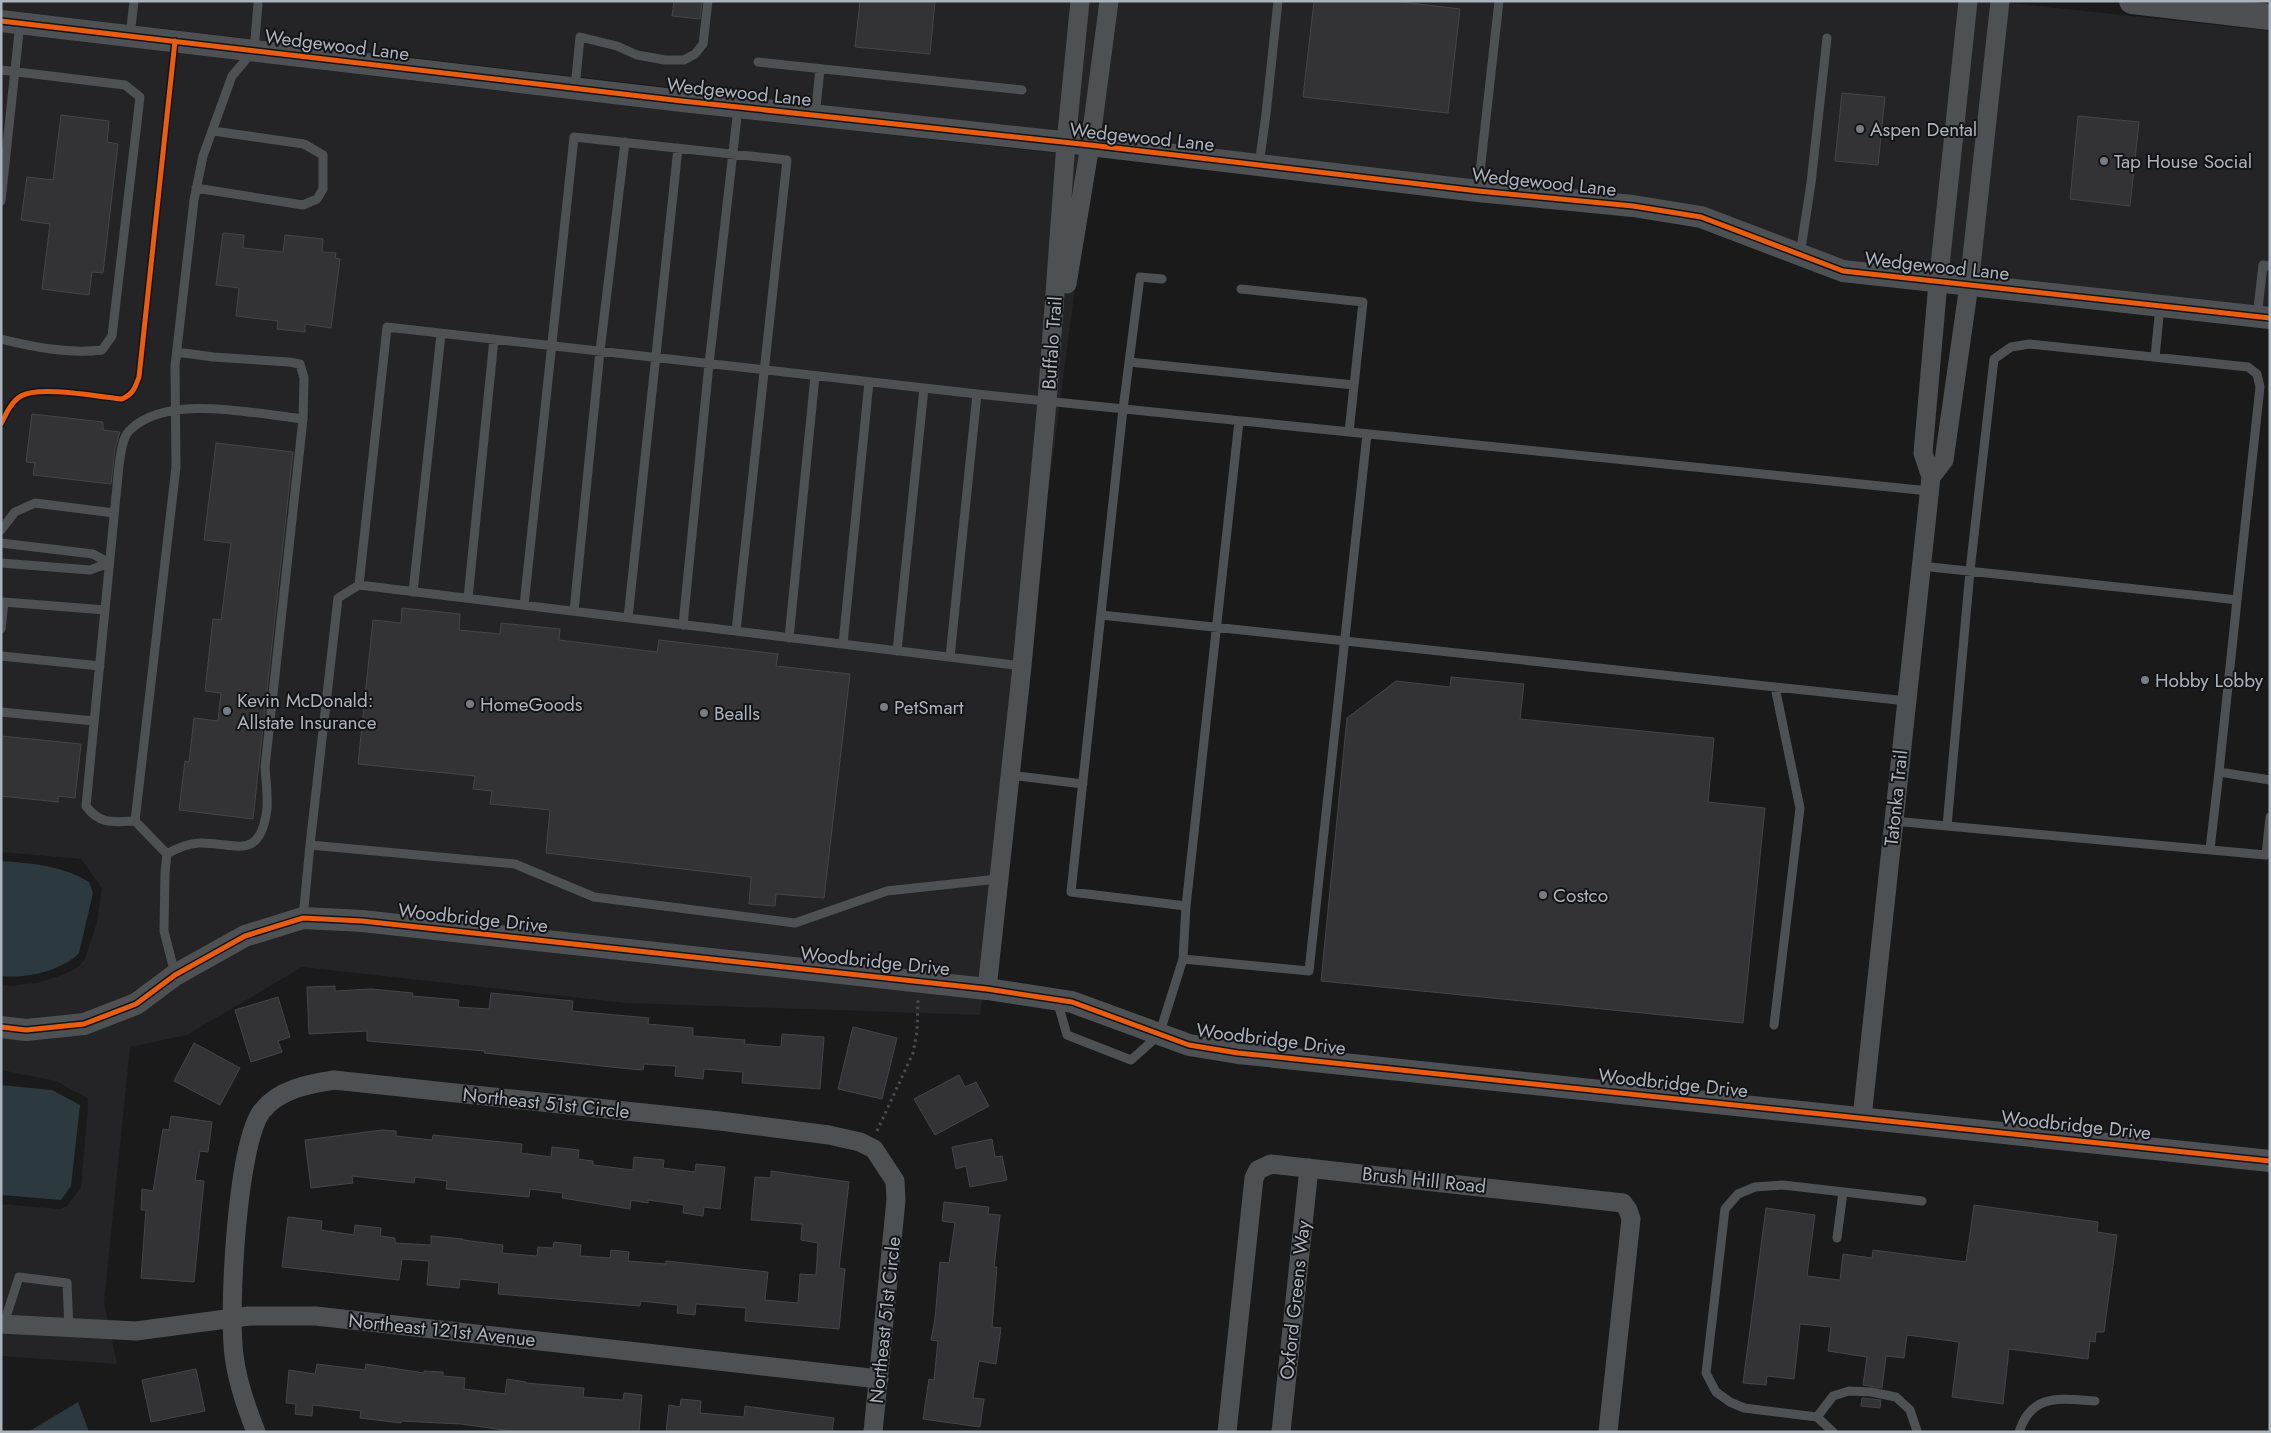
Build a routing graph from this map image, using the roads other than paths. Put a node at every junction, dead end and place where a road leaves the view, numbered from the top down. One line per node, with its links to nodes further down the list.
1 (134, 1): 13 (lane)
2 (708, 1): 20 (lane)
3 (1080, 1): 26 (street, Buffalo Trail)
4 (1109, 1): 27 (street, Buffalo Trail)
5 (1278, 1): 30 (lane)
6 (1499, 1): 33 (lane)
7 (1968, 1): 38 (street)
8 (2000, 1): 39 (street)
9 (2132, 1): 11 (main road)
10 (258, 4): 15 (lane)
11 (2270, 17)
12 (11, 22): 13 (street, Wedgewood Lane); 19 (lane)
13 (130, 36): 15 (street, Wedgewood Lane)
14 (1827, 38): 35 (lane)
15 (254, 50): 20 (street, Wedgewood Lane); 24 (lane)
16 (758, 62): 17 (lane)
17 (820, 69): 21 (lane); 23 (lane)
18 (1, 70): 19 (lane)
19 (15, 70): 31 (lane); 44 (lane)
20 (575, 88): 22 (street, Wedgewood Lane)
21 (1022, 90)
22 (738, 107): 23 (street, Wedgewood Lane); 29 (lane)
23 (815, 116): 26 (street, Wedgewood Lane)
24 (212, 131): 32 (lane); 32 (lane)
25 (625, 142): 28 (lane); 46 (lane); 48 (lane)
26 (1066, 143): 27 (street, Wedgewood Lane); 59 (street, Buffalo Trail)
27 (1090, 145): 30 (street, Wedgewood Lane); 59 (street, Buffalo Trail)
28 (678, 148): 29 (lane); 50 (lane)
29 (733, 154): 52 (lane); 53 (lane)
30 (1259, 166): 33 (street, Wedgewood Lane)
31 (3, 172): 34 (lane)
32 (196, 188): 47 (lane)
33 (1478, 191): 35 (street, Wedgewood Lane)
34 (1, 201)
35 (1800, 255): 38 (street, Wedgewood Lane)
36 (2270, 266): 42 (lane)
37 (1162, 279): 51 (lane)
38 (1939, 282): 39 (street, Wedgewood Lane); 66 (street)
39 (1969, 285): 41 (street, Wedgewood Lane); 66 (street)
40 (1241, 289): 56 (lane)
41 (2160, 306): 42 (street, Wedgewood Lane); 49 (lane)
42 (2263, 318)
43 (441, 334): 45 (lane); 74 (lane); 75 (lane)
44 (1, 339)
45 (494, 339): 46 (lane); 76 (lane)
46 (550, 346): 48 (lane); 78 (lane)
47 (177, 352): 60 (lane); 62 (lane)
48 (600, 352): 50 (lane); 80 (lane)
49 (2155, 357): 73 (lane); 77 (lane)
50 (655, 358): 52 (lane); 82 (lane)
51 (1129, 362): 56 (lane); 61 (lane)
52 (709, 364): 53 (lane); 83 (lane)
53 (763, 370): 54 (lane); 86 (lane)
54 (815, 376): 55 (lane); 87 (lane)
55 (869, 382): 57 (lane); 89 (lane)
56 (1354, 385): 64 (lane)
57 (924, 388): 58 (lane); 90 (lane)
58 (977, 394): 59 (lane); 92 (lane)
59 (1047, 402): 61 (lane); 94 (street)
60 (176, 409): 62 (lane); 67 (lane); 104 (lane)
61 (1122, 409): 63 (lane); 81 (lane)
62 (303, 419): 109 (lane)
63 (1238, 421): 64 (lane); 84 (lane)
64 (1349, 432): 65 (lane)
65 (1367, 434): 66 (lane); 88 (lane)
66 (1930, 484): 72 (street, Tatonka Trail)
67 (114, 513): 68 (lane); 70 (lane)
68 (1, 530)
69 (1, 543): 70 (lane)
70 (109, 562): 71 (lane); 79 (lane)
71 (1, 563)
72 (1921, 566): 73 (lane); 96 (street, Tatonka Trail)
73 (1970, 571): 77 (lane); 106 (lane)
74 (360, 586): 75 (lane); 107 (lane)
75 (413, 592): 76 (lane)
76 (468, 598): 78 (lane)
77 (2237, 600): 99 (lane)
78 (524, 605): 80 (lane)
79 (105, 610): 85 (lane); 93 (lane)
80 (574, 611): 82 (lane)
81 (1101, 615): 84 (lane); 102 (lane)
82 (628, 618): 83 (lane)
83 (682, 625): 86 (lane)
84 (1216, 628): 88 (lane); 111 (lane)
85 (1, 629)
86 (736, 631): 87 (lane)
87 (789, 638): 89 (lane)
88 (1346, 641): 95 (lane); 113 (lane)
89 (843, 644): 90 (lane)
90 (897, 650): 92 (lane)
91 (1, 656): 93 (lane)
92 (950, 657): 94 (lane)
93 (100, 666): 98 (lane)
94 (1022, 666): 100 (street)
95 (1775, 687): 96 (lane); 117 (lane)
96 (1907, 702): 105 (street, Tatonka Trail)
97 (1, 712): 98 (lane)
98 (94, 720): 104 (lane)
99 (2219, 772): 101 (lane); 108 (lane)
100 (1010, 775): 102 (lane); 110 (street)
101 (2270, 780)
102 (1082, 784): 111 (lane)
103 (2270, 817): 108 (lane)
104 (135, 821): 109 (lane)
105 (1894, 821): 106 (lane); 120 (street, Tatonka Trail)
106 (1947, 826): 108 (lane)
107 (310, 845): 110 (lane); 112 (lane)
108 (2210, 849)
109 (167, 854): 114 (lane)
110 (998, 880): 115 (street)
111 (1186, 906): 113 (lane)
112 (303, 918): 114 (street, Woodbridge Drive); 115 (street, Woodbridge Drive)
113 (1183, 959): 119 (lane)
114 (175, 975): 118 (street, Woodbridge Drive)
115 (987, 989): 116 (street, Woodbridge Drive)
116 (1057, 1000): 119 (street, Woodbridge Drive); 119 (lane)
117 (1774, 1025)
118 (1, 1027)
119 (1159, 1035): 120 (street, Woodbridge Drive)
120 (1862, 1118): 121 (street, Woodbridge Drive)
121 (2270, 1161)
122 (1309, 1168): 134 (street, Brush Hill Road); 135 (street, Oxford Greens Way); 136 (street, Brush Hill Road)
123 (1843, 1192): 124 (lane); 125 (lane); 131 (lane)
124 (1922, 1201)
125 (1837, 1238)
126 (232, 1317): 128 (street, Northeast 121st Avenue); 129 (street, Northeast 121st Avenue); 129 (street, Northeast 51st Circle); 132 (street, Northeast 51st Circle)
127 (2, 1323): 128 (street, Northeast 121st Avenue); 128 (lane)
128 (69, 1329)
129 (879, 1379): 133 (street, Northeast 51st Circle)
130 (2095, 1402): 139 (lane)
131 (1817, 1417): 137 (lane); 138 (lane)
132 (256, 1432)
133 (873, 1432)
134 (1227, 1432)
135 (1281, 1432)
136 (1608, 1432)
137 (1833, 1432)
138 (1919, 1432)
139 (2019, 1432)

